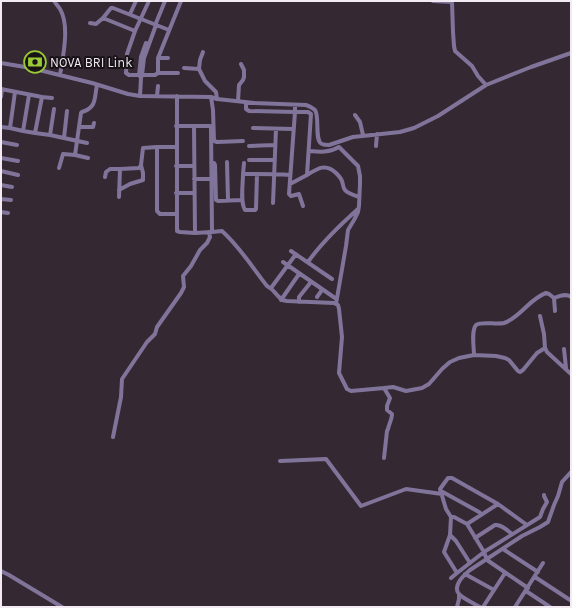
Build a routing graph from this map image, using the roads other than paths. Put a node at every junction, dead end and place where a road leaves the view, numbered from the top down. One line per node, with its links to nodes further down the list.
1 (54, 1): 24 (street)
2 (136, 1): 7 (street)
3 (149, 1): 9 (street)
4 (165, 1): 11 (street)
5 (182, 1): 12 (street)
6 (434, 1): 27 (street)
7 (130, 14): 8 (street); 9 (street)
8 (103, 18): 10 (street); 13 (street)
9 (141, 19): 11 (street); 13 (street)
10 (90, 23)
11 (155, 24): 12 (street); 25 (street)
12 (169, 30): 16 (street)
13 (135, 31): 25 (street)
14 (203, 52): 21 (street)
15 (571, 53): 27 (street)
16 (158, 58): 17 (street); 22 (street)
17 (168, 58)
18 (1, 63): 24 (street)
19 (241, 64): 40 (street)
20 (184, 68): 21 (street)
21 (200, 69): 39 (street)
22 (158, 73): 23 (street); 25 (street)
23 (178, 73)
24 (60, 75): 26 (street)
25 (141, 76): 32 (street)
26 (97, 85): 32 (street); 51 (street)
27 (486, 85): 58 (street)
28 (158, 86): 33 (street)
29 (2, 89): 30 (street); 35 (street)
30 (15, 92): 31 (street); 52 (street)
31 (29, 95): 36 (street); 56 (street)
32 (140, 96): 33 (street)
33 (157, 96): 34 (street)
34 (177, 96): 37 (street); 48 (street)
35 (1, 97)
36 (42, 97): 38 (street); 57 (street)
37 (211, 97): 39 (street); 63 (street)
38 (52, 98)
39 (217, 99): 40 (street)
40 (238, 102): 41 (street)
41 (246, 102): 42 (street); 45 (street)
42 (295, 105): 45 (street); 65 (street)
43 (54, 109): 59 (street)
44 (67, 111): 61 (street)
45 (294, 112): 55 (street); 74 (street)
46 (355, 115): 60 (street)
47 (94, 123): 51 (street)
48 (176, 126): 49 (street); 72 (street)
49 (194, 126): 82 (street); 86 (street)
50 (1, 127): 52 (street)
51 (80, 127): 62 (street)
52 (10, 128): 56 (street)
53 (253, 128): 54 (street)
54 (276, 129): 55 (street); 68 (street)
55 (293, 129): 94 (street)
56 (23, 130): 57 (street)
57 (35, 133): 59 (street)
58 (377, 134): 60 (street); 70 (street)
59 (50, 135): 61 (street)
60 (363, 135): 65 (street)
61 (64, 138): 62 (street)
62 (78, 140): 66 (street); 75 (street)
63 (243, 141)
64 (1, 142): 67 (street)
65 (336, 142): 73 (street)
66 (87, 143)
67 (16, 145)
68 (275, 145): 69 (street); 79 (street)
69 (249, 146)
70 (376, 146)
71 (157, 147): 72 (street); 84 (street); 116 (street)
72 (176, 147): 85 (street)
73 (339, 147): 74 (street); 106 (street)
74 (309, 151): 95 (street)
75 (75, 155): 77 (street); 87 (street)
76 (1, 158): 80 (street)
77 (88, 158)
78 (249, 160): 79 (street)
79 (274, 160): 92 (street)
80 (18, 161)
81 (227, 162): 109 (street)
82 (211, 163): 98 (street); 109 (street)
83 (244, 163): 90 (street)
84 (141, 166): 88 (street); 102 (street)
85 (176, 166): 86 (street); 103 (street)
86 (194, 166): 97 (street)
87 (59, 168)
88 (120, 169): 96 (street); 102 (street)
89 (1, 171): 93 (street)
90 (243, 174): 91 (street); 110 (street)
91 (257, 174): 92 (street); 110 (street)
92 (274, 174): 94 (street); 111 (street)
93 (18, 175)
94 (290, 175): 99 (street)
95 (307, 175): 99 (street); 106 (street)
96 (105, 176)
97 (194, 179): 98 (street); 104 (street)
98 (211, 179): 117 (street)
99 (290, 184): 112 (street)
100 (1, 185): 101 (street)
101 (12, 187)
102 (119, 190): 105 (street)
103 (176, 193): 104 (street); 116 (street)
104 (194, 193): 118 (street)
105 (119, 197)
106 (359, 197): 113 (street)
107 (1, 199): 108 (street)
108 (11, 200)
109 (228, 200): 110 (street)
110 (242, 200)
111 (273, 203)
112 (303, 206)
113 (359, 208): 122 (street); 135 (street)
114 (1, 212): 115 (street)
115 (8, 213)
116 (177, 214): 118 (street)
117 (210, 232): 118 (street); 127 (street); 144 (street)
118 (195, 233)
119 (291, 251): 120 (street)
120 (296, 254): 122 (street); 123 (street)
121 (283, 262): 123 (street)
122 (308, 262): 125 (street)
123 (288, 266): 124 (street); 127 (street)
124 (299, 274): 126 (street); 133 (street)
125 (332, 279)
126 (311, 282): 128 (street); 134 (street)
127 (271, 288): 133 (street)
128 (322, 290): 129 (street); 131 (street)
129 (317, 297)
130 (571, 297): 132 (street)
131 (335, 298)
132 (554, 298): 136 (street); 140 (street)
133 (281, 300): 134 (street)
134 (299, 302): 135 (street)
135 (336, 304): 143 (street)
136 (555, 311)
137 (540, 316): 138 (street)
138 (545, 348): 140 (street); 141 (street)
139 (564, 349): 141 (street)
140 (474, 355): 143 (street)
141 (566, 369): 142 (street)
142 (571, 374)
143 (384, 388): 145 (street)
144 (113, 437)
145 (384, 458)
146 (280, 461): 148 (street)
147 (571, 472): 158 (street)
148 (441, 493): 150 (street); 151 (street); 152 (street)
149 (544, 495): 154 (street)
150 (498, 504): 151 (street); 154 (street)
151 (481, 514): 153 (street)
152 (451, 517): 153 (street); 156 (street)
153 (467, 524): 157 (street)
154 (527, 525): 155 (street)
155 (512, 534): 157 (street); 159 (street)
156 (450, 535): 160 (street); 164 (street)
157 (475, 538): 159 (street)
158 (503, 549): 159 (street); 163 (street)
159 (485, 555): 160 (street); 165 (street); 166 (street)
160 (470, 563): 164 (street)
161 (543, 563): 163 (street)
162 (1, 571): 173 (street)
163 (538, 572): 167 (street)
164 (457, 573): 168 (street)
165 (505, 573): 169 (street); 170 (street)
166 (465, 574): 170 (street); 171 (street)
167 (535, 577): 169 (street); 172 (street)
168 (451, 578)
169 (527, 589): 174 (street); 180 (street)
170 (494, 590): 178 (street)
171 (459, 594): 177 (street); 178 (street)
172 (570, 600)
173 (53, 601): 175 (street); 176 (street)
174 (516, 606): 179 (street)
175 (52, 607)
176 (62, 607)
177 (457, 607)
178 (482, 607)
179 (522, 607)
180 (550, 607)

